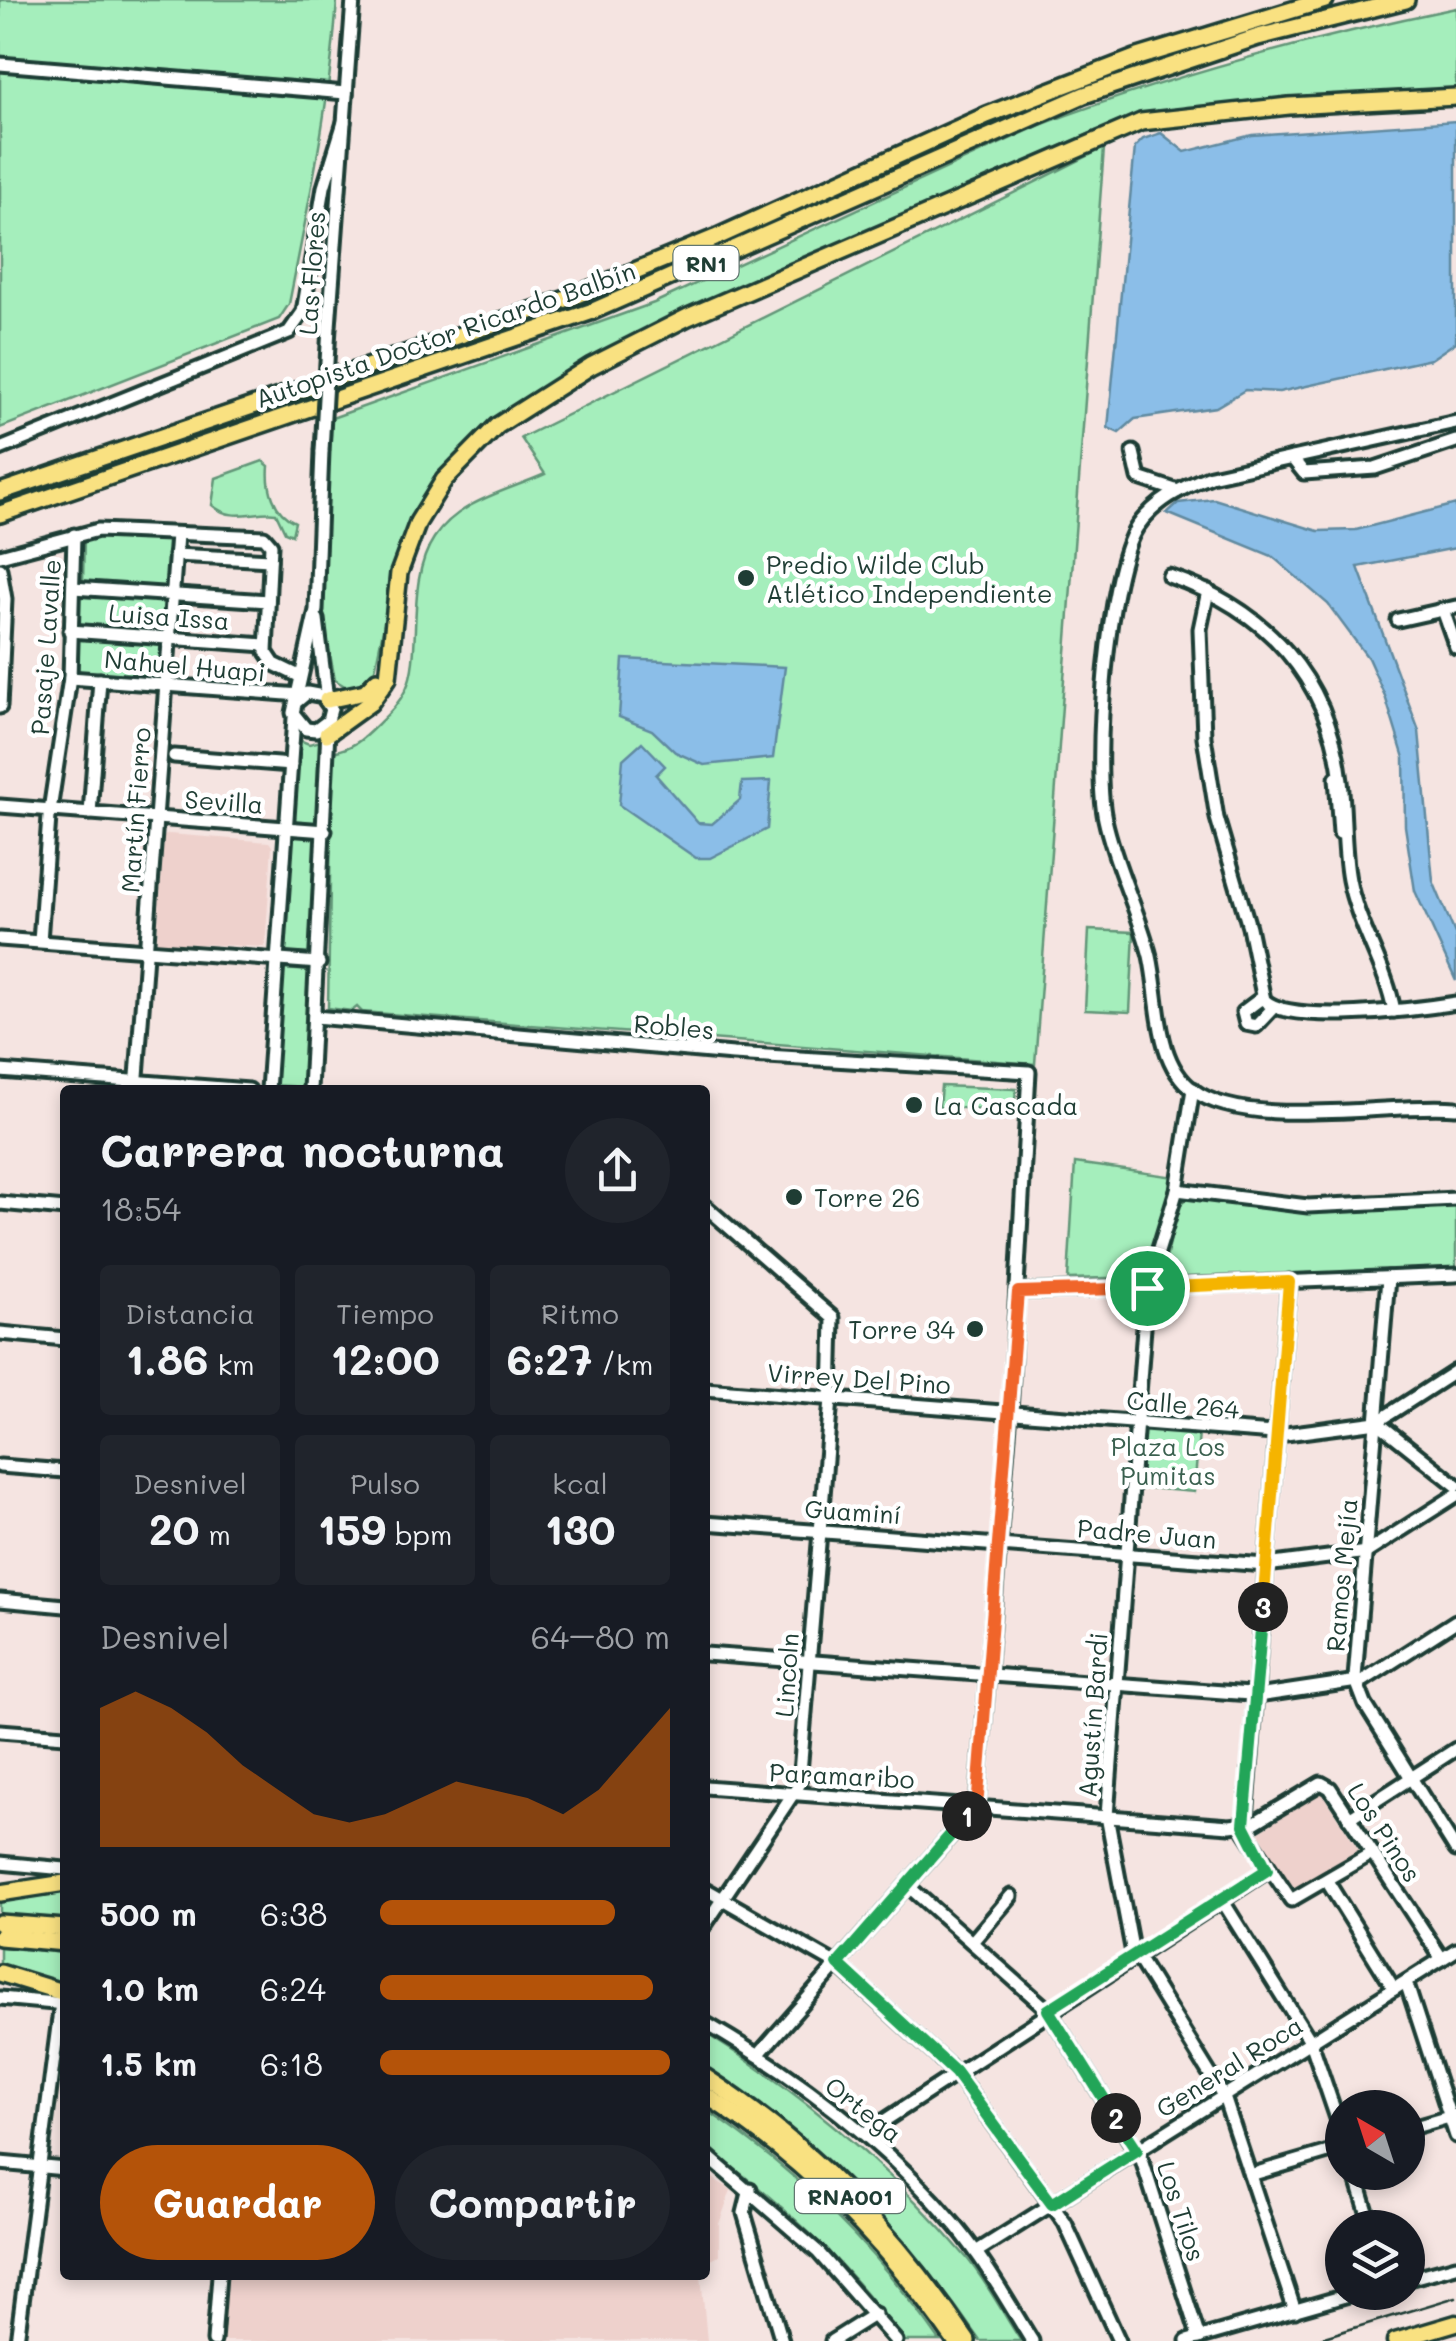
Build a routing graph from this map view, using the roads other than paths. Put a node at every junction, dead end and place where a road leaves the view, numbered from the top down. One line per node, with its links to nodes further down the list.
1 (352, 0): 5 (street, Las Flores)
2 (1325, 0): 14 (highway, Autopista Doctor Ricardo Balbín / RN1)
3 (1406, 0): 15 (highway, Autopista Doctor Ricardo Balbín / RN1)
4 (0, 64): 5 (street)
5 (346, 93): 7 (street, Las Flores)
6 (1456, 97): 29 (highway)
7 (344, 122): 10 (street); 28 (street, Las Flores, bridge)
8 (1456, 422): 12 (street)
9 (1456, 440): 12 (street)
10 (0, 450)
11 (1133, 452): 13 (street)
12 (1292, 458): 13 (street)
13 (1178, 490): 67 (street)
14 (0, 492)
15 (0, 514)
16 (177, 534): 17 (street); 18 (street, Martín Fierro); 20 (street)
17 (74, 535): 19 (street); 23 (street, Pasaje Lavalle)
18 (175, 555): 20 (street); 25 (street, Martín Fierro)
19 (0, 556)
20 (270, 560): 26 (street)
21 (0, 569): 41 (street)
22 (1170, 576): 24 (street)
23 (73, 588): 25 (street); 31 (street, Pasaje Lavalle)
24 (1208, 590): 57 (street); 60 (street)
25 (172, 595): 26 (street); 32 (street, Martín Fierro)
26 (268, 602): 33 (street)
27 (1450, 608): 30 (street); 34 (street)
28 (316, 610): 35 (street, Las Flores); 40 (street, Las Flores)
29 (393, 616): 40 (highway); 43 (highway)
30 (1398, 620)
31 (70, 631): 32 (street, Luisa Issa); 36 (street, Pasaje Lavalle)
32 (168, 638): 33 (street, Luisa Issa); 38 (street, Martín Fierro)
33 (265, 645): 35 (street)
34 (1456, 647)
35 (299, 676): 39 (street, Las Flores)
36 (70, 678): 37 (street, Nahuel Huapi); 47 (street, Pasaje Lavalle)
37 (100, 680): 38 (street, Nahuel Huapi); 48 (street)
38 (166, 685): 39 (street, Nahuel Huapi); 49 (street, Martín Fierro)
39 (298, 698): 40 (street); 42 (street)
40 (327, 700): 43 (street)
41 (0, 707)
42 (294, 718): 43 (street); 45 (street)
43 (328, 728): 51 (street)
44 (174, 756): 45 (street)
45 (291, 764): 50 (street)
46 (0, 806): 47 (street, Sevilla)
47 (50, 810): 48 (street, Sevilla); 53 (street, Pasaje Lavalle)
48 (90, 813): 49 (street, Sevilla)
49 (157, 819): 50 (street, Sevilla); 54 (street, Martín Fierro)
50 (286, 828): 51 (street, Sevilla); 55 (street)
51 (325, 830): 56 (street)
52 (0, 939): 53 (street)
53 (40, 941): 54 (street)
54 (147, 952): 55 (street); 64 (street, Martín Fierro)
55 (278, 960): 56 (street); 65 (street)
56 (319, 963): 61 (street)
57 (1262, 996): 59 (street); 59 (street)
58 (1456, 1003): 60 (street)
59 (1273, 1008): 60 (street)
60 (1394, 1011)
61 (315, 1017): 66 (street); 80 (street, Robles)
62 (0, 1070): 63 (street)
63 (128, 1085)
64 (136, 1085)
65 (268, 1085)
66 (310, 1085)
67 (1192, 1090): 69 (street); 71 (street, Agustín Bardi)
68 (1456, 1100): 69 (street)
69 (1424, 1108): 70 (street)
70 (1456, 1108)
71 (1177, 1190): 72 (street); 79 (street, Agustín Bardi)
72 (1456, 1200)
73 (0, 1203): 74 (street)
74 (60, 1208)
75 (710, 1210): 85 (street, Lincoln)
76 (1456, 1275): 77 (street)
77 (1388, 1278): 78 (street); 87 (street, Ramos Mejía)
78 (1289, 1282): 79 (street); 89 (street)
79 (1147, 1288): 80 (street); 88 (street, Agustín Bardi)
80 (1018, 1292): 86 (street)
81 (0, 1334): 82 (street)
82 (60, 1339)
83 (1456, 1371): 87 (street, Calle 264)
84 (710, 1389): 85 (street, Virrey Del Pino)
85 (831, 1399): 86 (street, Virrey Del Pino); 95 (street, Lincoln)
86 (1010, 1412): 88 (street, Calle 264); 96 (street)
87 (1377, 1422): 89 (street, Calle 264); 92 (street); 97 (street, Ramos Mejía)
88 (1137, 1423): 89 (street, Calle 264); 98 (street, Agustín Bardi)
89 (1276, 1434): 99 (street)
90 (0, 1466): 91 (street)
91 (60, 1471)
92 (1456, 1485)
93 (1456, 1495): 97 (street, Padre Juan)
94 (710, 1523): 95 (street, Guaminí)
95 (818, 1532): 96 (street, Guaminí); 104 (street, Lincoln)
96 (998, 1544): 98 (street, Padre Juan); 105 (street)
97 (1367, 1552): 99 (street, Padre Juan); 106 (street, Ramos Mejía)
98 (1128, 1554): 99 (street, Padre Juan); 107 (street, Agustín Bardi)
99 (1266, 1565): 108 (street)
100 (0, 1600): 101 (street)
101 (60, 1606)
102 (1456, 1621): 106 (street)
103 (710, 1654): 104 (street)
104 (810, 1662): 105 (street); 114 (street, Lincoln)
105 (986, 1676): 107 (street); 115 (street)
106 (1356, 1682): 108 (street); 112 (street, Ramos Mejía)
107 (1117, 1686): 108 (street); 116 (street, Agustín Bardi)
108 (1255, 1695): 118 (street)
109 (0, 1731): 110 (street)
110 (60, 1736)
111 (1456, 1749): 112 (street)
112 (1412, 1778): 117 (street); 119 (street, Ramos Mejía)
113 (710, 1787): 114 (street, Paramaribo)
114 (796, 1794): 115 (street, Paramaribo); 130 (street, Lincoln)
115 (976, 1805): 116 (street, Paramaribo); 126 (street)
116 (1108, 1816): 118 (street, Paramaribo); 139 (street, Agustín Bardi)
117 (1349, 1818): 118 (street, Los Pinos); 120 (street, Los Pinos)
118 (1244, 1825): 123 (street)
119 (1456, 1850)
120 (1372, 1853): 124 (street); 140 (street, Los Pinos)
121 (0, 1863): 122 (street)
122 (60, 1869)
123 (1267, 1870): 124 (street); 131 (street)
124 (1327, 1882): 144 (street)
125 (60, 1884): 128 (highway)
126 (908, 1886): 136 (street, Los Tilos); 141 (street)
127 (710, 1892): 130 (street)
128 (0, 1894)
129 (1012, 1896): 136 (street)
130 (725, 1897): 132 (street, Lincoln); 141 (street)
131 (1222, 1900): 139 (street); 151 (street)
132 (710, 1918)
133 (0, 1923): 134 (highway)
134 (60, 1928)
135 (0, 1938): 137 (highway)
136 (972, 1942): 148 (street, Los Tilos)
137 (60, 1943)
138 (1456, 1950): 140 (street, General Roca)
139 (1136, 1955): 148 (street); 156 (street, Agustín Bardi)
140 (1442, 1959): 143 (street, General Roca)
141 (838, 1964): 152 (street); 153 (street)
142 (0, 1973): 146 (highway)
143 (1406, 1982): 144 (street, General Roca); 158 (street)
144 (1394, 1990): 151 (street, General Roca)
145 (0, 1998): 147 (street)
146 (60, 1998)
147 (60, 2000)
148 (1048, 2010): 153 (street); 162 (street, Los Tilos)
149 (60, 2027): 166 (street)
150 (710, 2027): 152 (street, Ortega)
151 (1311, 2042): 155 (street); 156 (street, General Roca)
152 (758, 2055): 160 (street, Ortega)
153 (955, 2072): 160 (street); 170 (street)
154 (710, 2080): 186 (highway, RNA001)
155 (1327, 2090)
156 (1224, 2096): 162 (street, General Roca); 168 (street, Agustín Bardi)
157 (710, 2099): 185 (highway, RNA001)
158 (1453, 2116): 159 (street); 161 (street)
159 (1425, 2124)
160 (864, 2134): 171 (street, Ortega)
161 (1456, 2136)
162 (1137, 2150): 170 (street, General Roca); 179 (street, Los Tilos)
163 (1325, 2153): 168 (street)
164 (710, 2158): 169 (street)
165 (0, 2163): 166 (street)
166 (39, 2166): 167 (street); 180 (street)
167 (60, 2168)
168 (1250, 2175): 176 (street, Agustín Bardi)
169 (750, 2189): 177 (street); 182 (street)
170 (1052, 2204): 171 (street, General Roca); 188 (street)
171 (976, 2252): 187 (street, Ortega)
172 (1456, 2266): 173 (street)
173 (1425, 2274)
174 (219, 2280): 181 (street)
175 (1325, 2302): 176 (street)
176 (1295, 2311): 179 (street)
177 (875, 2314): 183 (street); 184 (street)
178 (1456, 2323): 189 (main road)
179 (1193, 2339)
180 (16, 2341)
181 (214, 2341)
182 (782, 2341)
183 (832, 2341)
184 (896, 2341)
185 (955, 2341)
186 (968, 2341)
187 (1032, 2341)
188 (1119, 2341)
189 (1396, 2341)

